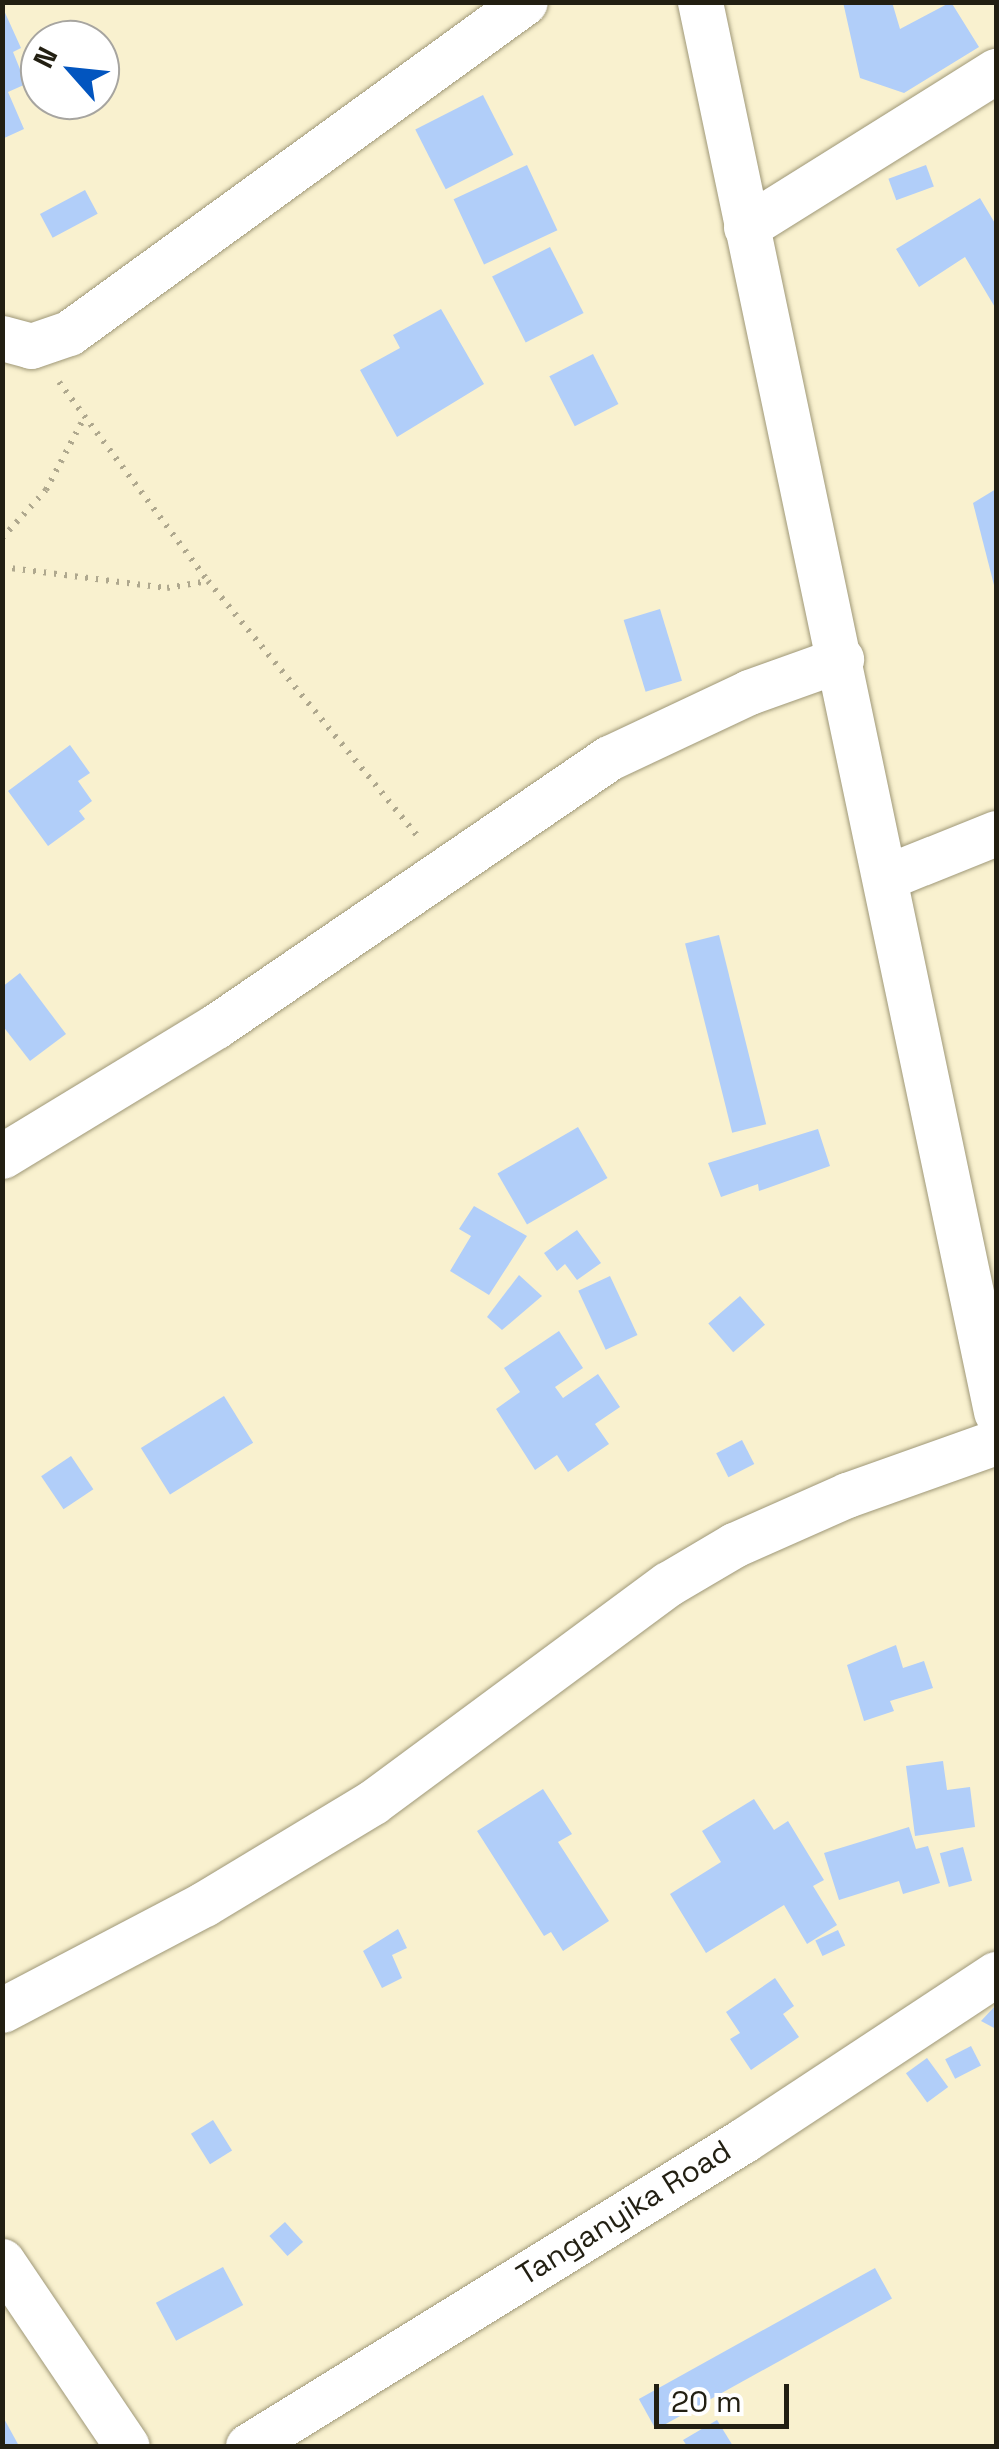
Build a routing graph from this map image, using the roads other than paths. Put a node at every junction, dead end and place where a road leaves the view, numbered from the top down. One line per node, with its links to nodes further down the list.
1 (526, 2): 5 (street)
2 (700, 2): 4 (street)
3 (996, 72): 4 (street)
4 (746, 227): 6 (street)
5 (17, 342)
6 (841, 659): 8 (street); 9 (street)
7 (996, 833): 8 (street)
8 (889, 876): 10 (street)
9 (2, 1156)
10 (996, 1412)
11 (996, 1442): 13 (street)
12 (996, 1974): 16 (street, Tanganyika Road)
13 (2, 2010)
14 (2, 2262): 15 (street)
15 (127, 2446)
16 (248, 2446)

